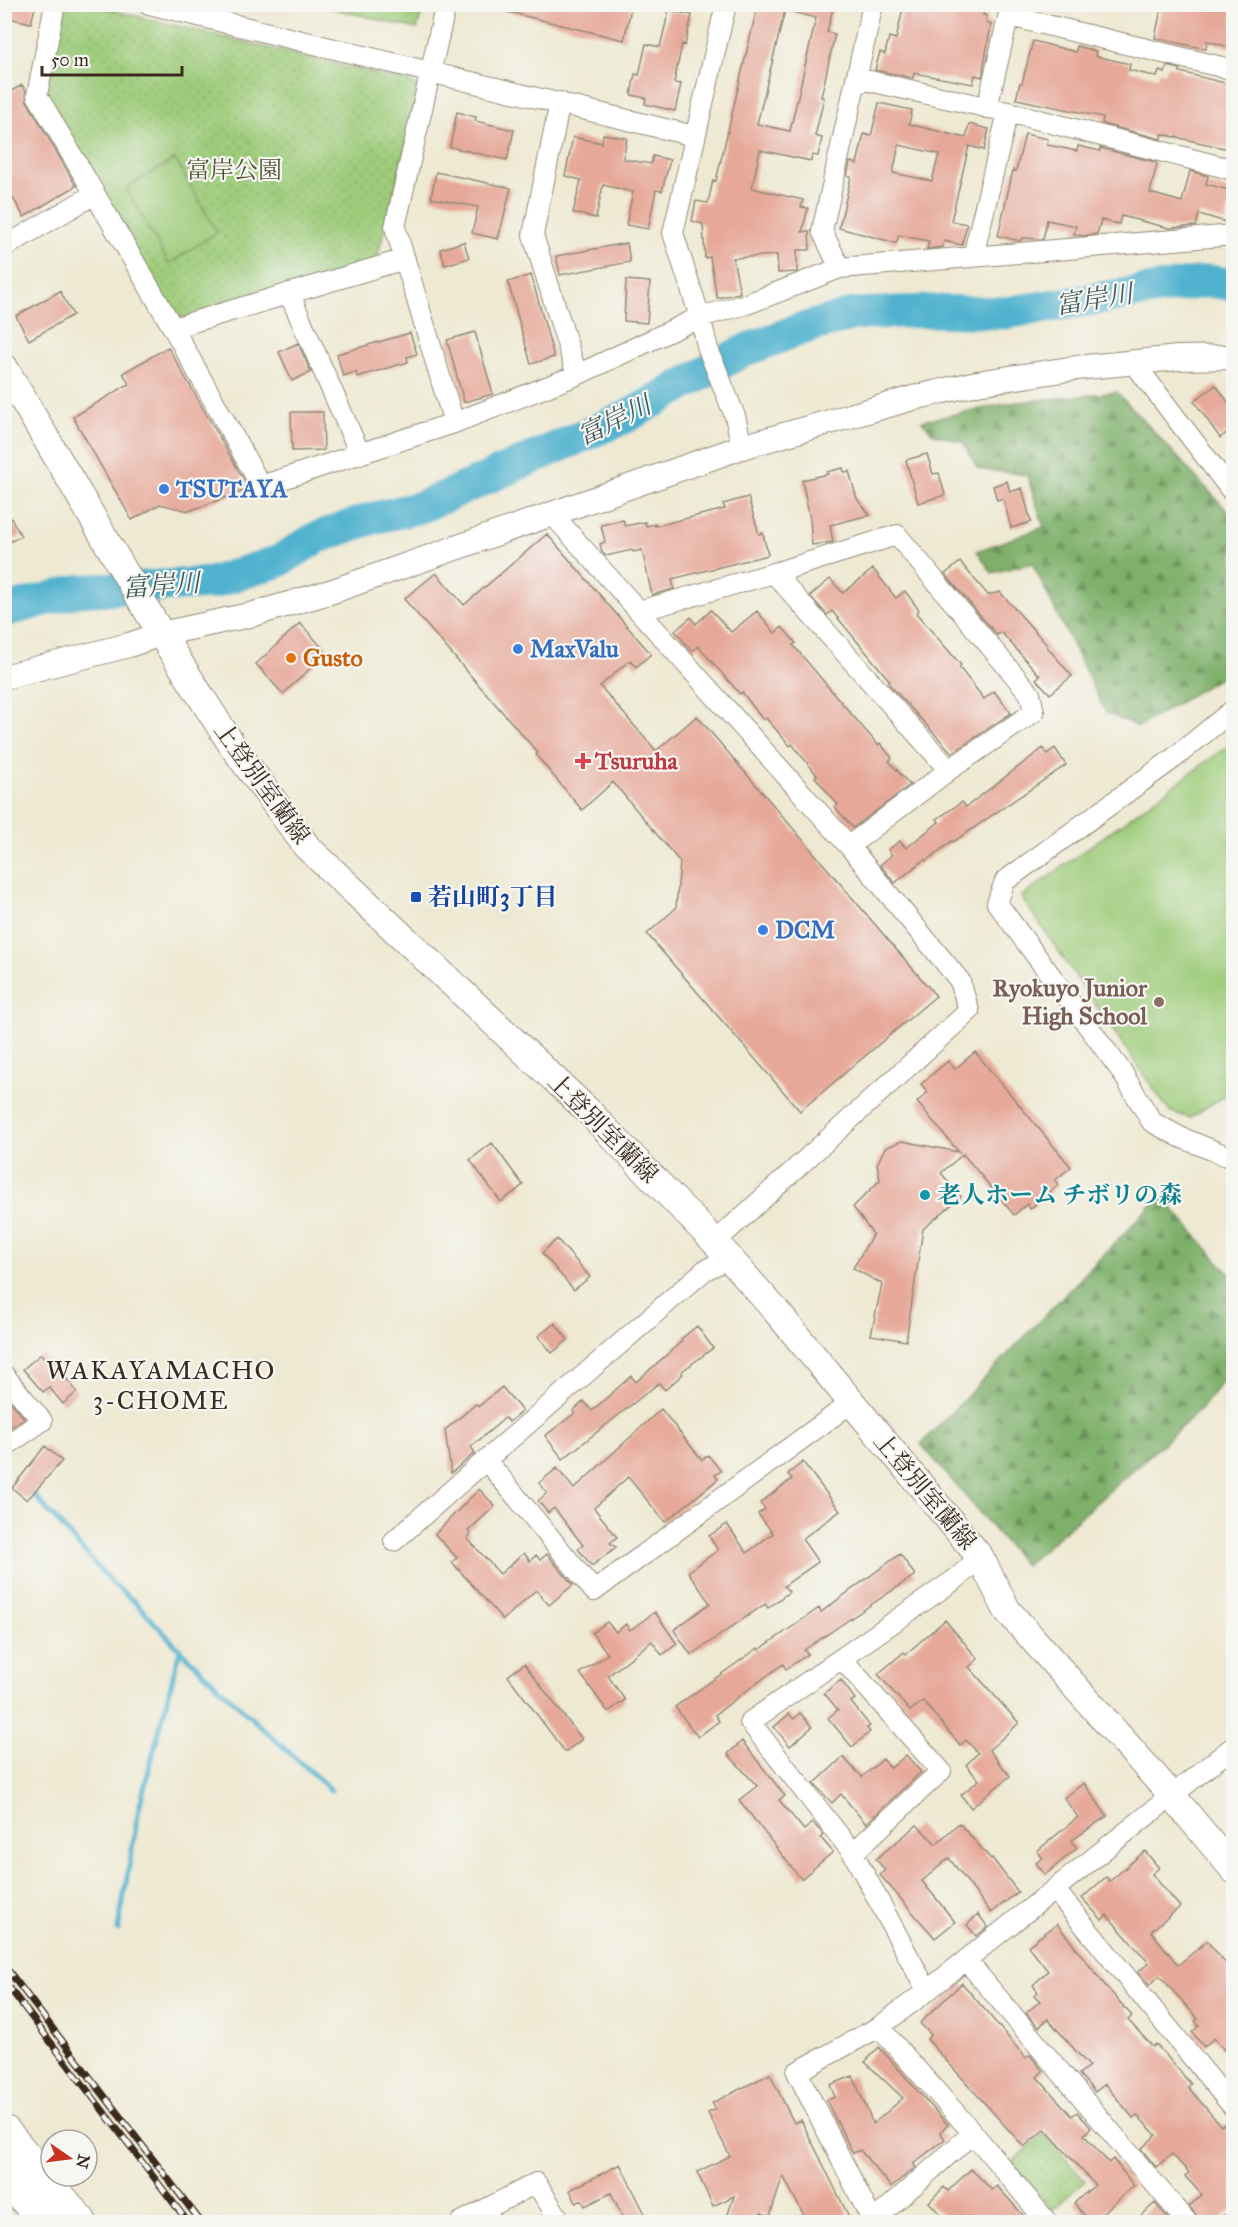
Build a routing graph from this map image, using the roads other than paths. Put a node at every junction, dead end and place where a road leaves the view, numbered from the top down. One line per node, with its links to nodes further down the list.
1 (55, 4): 15 (street)
2 (149, 4): 8 (street)
3 (446, 4): 8 (street)
4 (726, 4): 13 (street)
5 (873, 4): 9 (street)
6 (1010, 10): 7 (street); 11 (street)
7 (1233, 70)
8 (429, 73): 10 (street); 19 (street)
9 (856, 78): 11 (street); 20 (street)
10 (560, 102): 13 (street); 27 (street)
11 (987, 108): 12 (street)
12 (1008, 112): 14 (street); 18 (street)
13 (694, 136): 22 (street)
14 (1233, 170)
15 (95, 194): 17 (street); 23 (street)
16 (1233, 235): 18 (street)
17 (4, 247)
18 (973, 256): 20 (street)
19 (405, 259): 21 (street); 28 (street)
20 (840, 268): 22 (street)
21 (289, 293): 23 (street); 30 (street)
22 (700, 317): 27 (street); 29 (street)
23 (173, 328): 30 (street)
24 (1233, 357): 25 (street)
25 (1134, 363): 29 (street); 31 (street)
26 (4, 367): 35 (main road, 上登別室蘭線)
27 (578, 375): 28 (street)
28 (454, 423): 30 (street)
29 (742, 447): 32 (street)
30 (360, 454)
31 (1233, 494)
32 (552, 513): 34 (street); 35 (street)
33 (774, 573): 34 (street); 38 (street); 38 (street)
34 (639, 611): 39 (street)
35 (155, 624): 36 (street); 41 (main road, 上登別室蘭線)
36 (4, 677)
37 (1233, 709): 40 (street)
38 (949, 770): 39 (street)
39 (849, 846): 41 (street)
40 (1233, 1159)
41 (723, 1250): 43 (main road, 上登別室蘭線); 45 (street)
42 (4, 1376): 44 (street)
43 (851, 1403): 45 (street); 47 (main road, 上登別室蘭線)
44 (4, 1447)
45 (486, 1460): 46 (street)
46 (394, 1541)
47 (980, 1557): 48 (street); 50 (main road, 上登別室蘭線)
48 (842, 1659): 51 (street); 51 (street)
49 (1233, 1746): 50 (street)
50 (1173, 1797): 52 (main road, 上登別室蘭線); 53 (street)
51 (853, 1853): 55 (street)
52 (1233, 1870)
53 (1055, 1890): 54 (street); 57 (street)
54 (966, 1960): 55 (street); 67 (street)
55 (927, 1991): 56 (street)
56 (879, 2026): 59 (street); 62 (street)
57 (1233, 2108)
58 (4, 2132): 64 (highway)
59 (973, 2133): 61 (street); 62 (street)
60 (4, 2173): 63 (highway)
61 (1042, 2221)
62 (872, 2222)
63 (45, 2223)
64 (80, 2223)
65 (461, 2223): 66 (street)
66 (561, 2223)
67 (1187, 2223)

